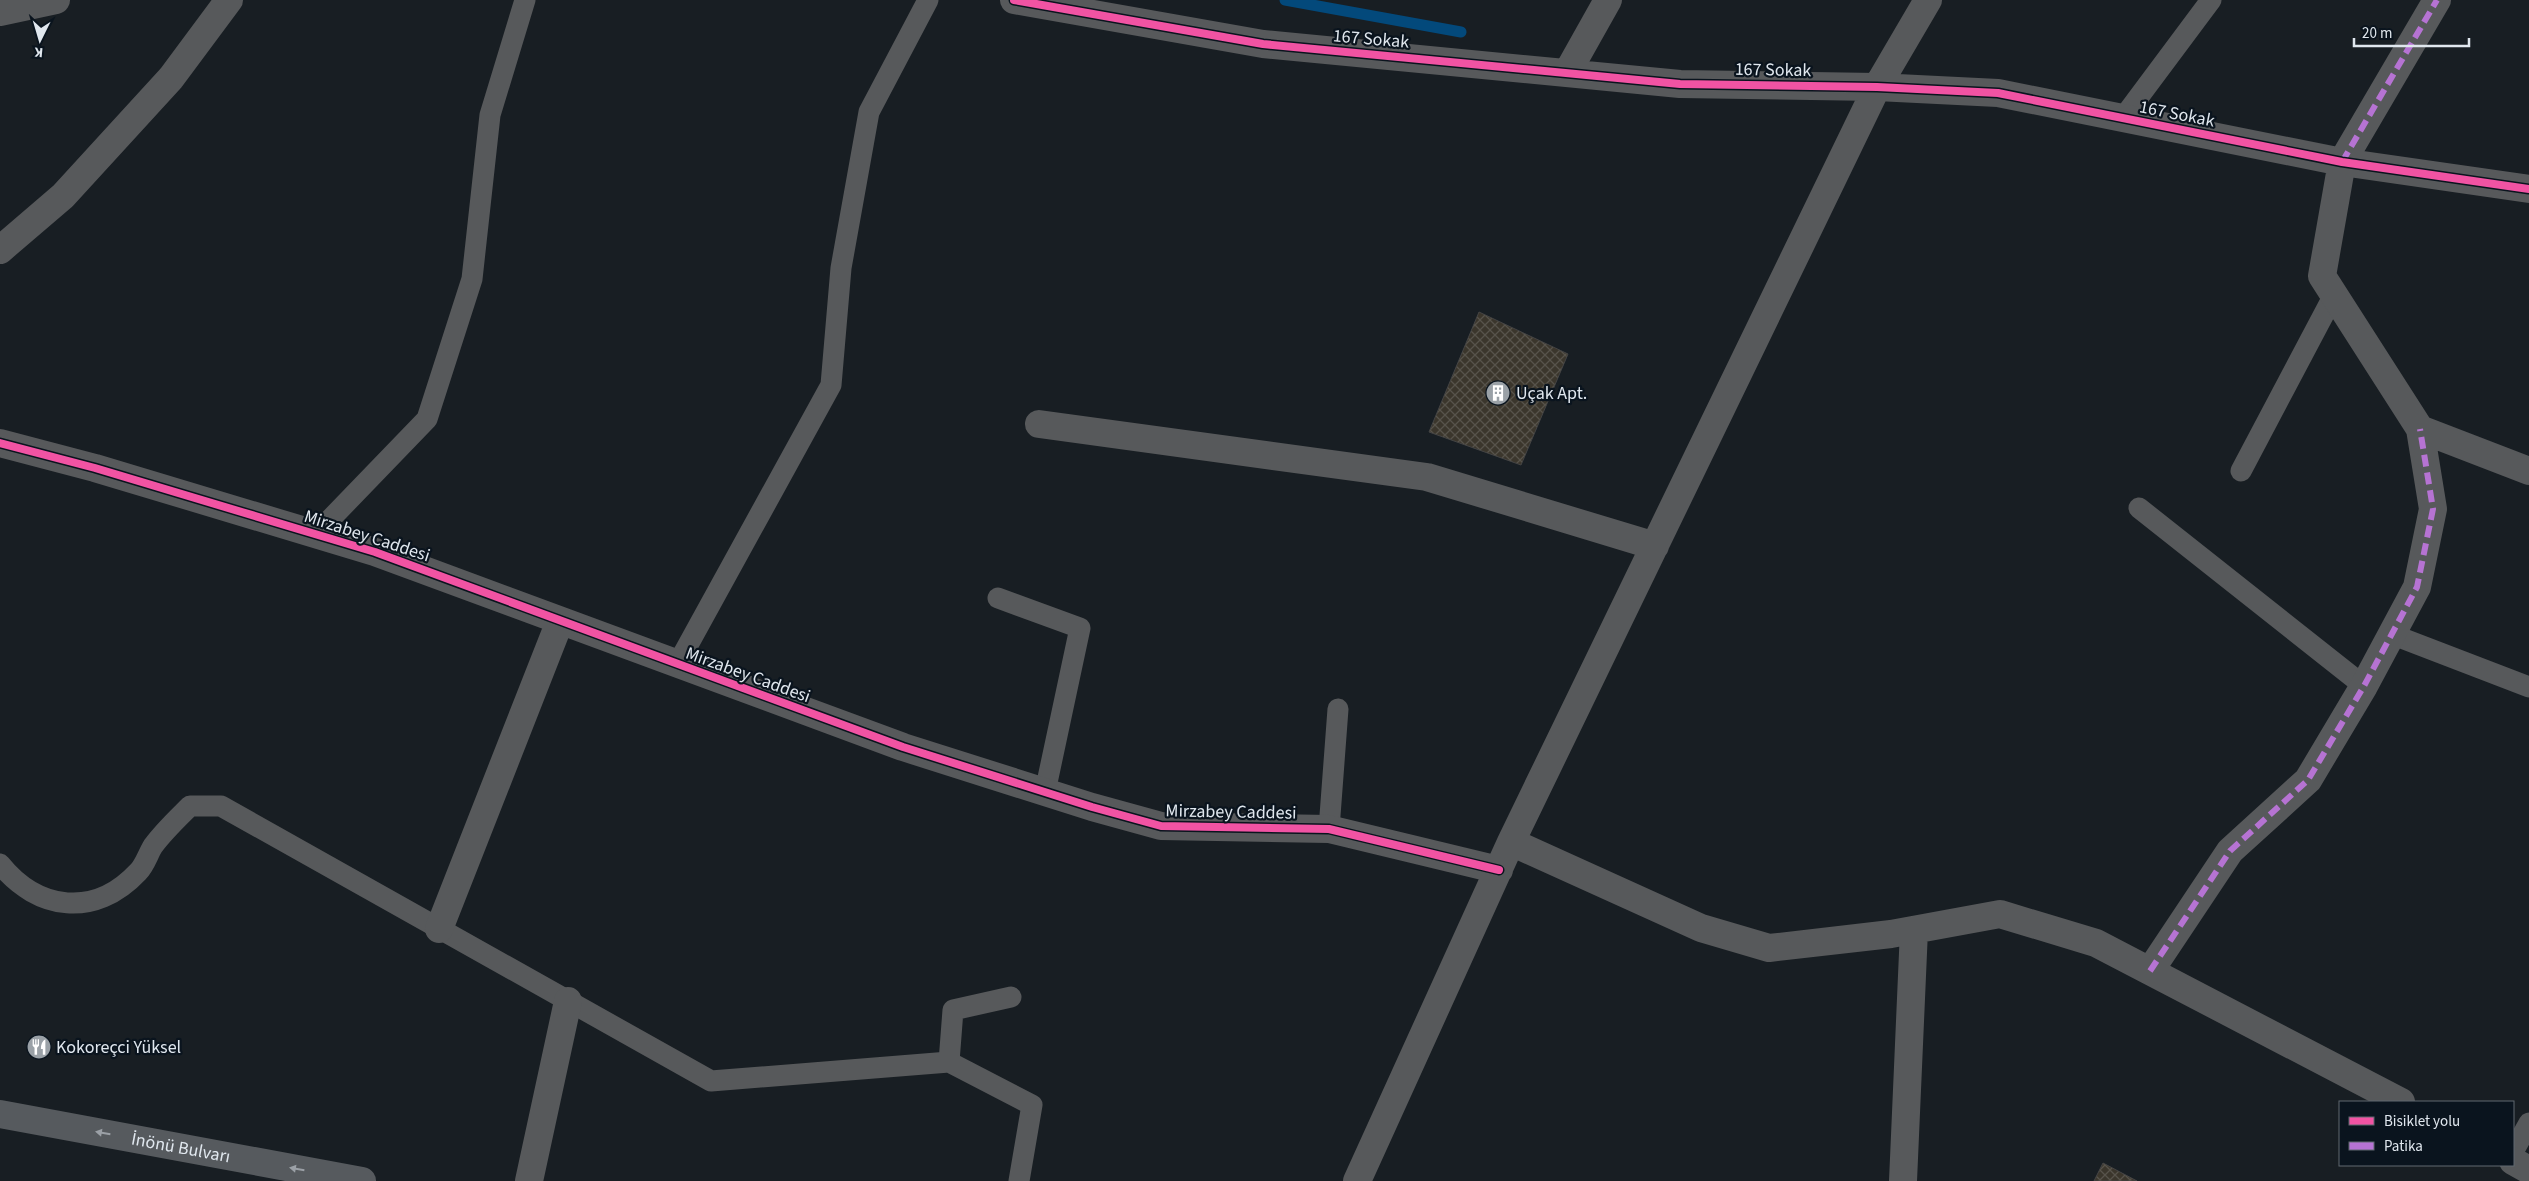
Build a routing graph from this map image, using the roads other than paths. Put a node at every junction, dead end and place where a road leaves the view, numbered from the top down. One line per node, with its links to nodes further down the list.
1 (56, 0): 10 (street)
2 (229, 0): 16 (street)
3 (525, 0): 24 (lane)
4 (928, 0): 29 (lane)
5 (1014, 0): 11 (street, 167 Sokak)
6 (1608, 0): 11 (street)
7 (1928, 0): 12 (street)
8 (2211, 0): 13 (lane)
9 (2437, 0): 14 (street)
10 (0, 12)
11 (1567, 73): 12 (street, 167 Sokak)
12 (1878, 86): 13 (street, 167 Sokak); 25 (street)
13 (2122, 118): 14 (street, 167 Sokak)
14 (2342, 162): 15 (street, 167 Sokak); 17 (street)
15 (2529, 189)
16 (0, 250)
17 (2334, 295): 19 (street); 22 (lane)
18 (1039, 424): 25 (street)
19 (2420, 429): 21 (street); 28 (street)
20 (0, 443): 24 (street, Mirzabey Caddesi)
21 (2529, 471)
22 (2241, 472)
23 (2139, 508): 30 (lane)
24 (316, 534): 27 (street, Mirzabey Caddesi)
25 (1655, 546): 35 (street)
26 (998, 598): 33 (lane)
27 (560, 621): 29 (street, Mirzabey Caddesi); 38 (street)
28 (2391, 634): 30 (street); 31 (lane)
29 (677, 665): 33 (street, Mirzabey Caddesi)
30 (2364, 686): 40 (street)
31 (2529, 687)
32 (1338, 709): 34 (lane)
33 (1045, 792): 34 (street, Mirzabey Caddesi)
34 (1329, 829): 37 (street, Mirzabey Caddesi)
35 (1511, 842): 37 (street); 39 (street)
36 (0, 864): 38 (lane)
37 (1499, 870): 53 (street)
38 (439, 929): 42 (lane)
39 (1914, 930): 40 (street); 54 (street)
40 (2150, 971): 44 (street)
41 (1012, 997): 43 (lane)
42 (568, 1001): 43 (lane); 51 (street)
43 (949, 1062): 52 (lane)
44 (2399, 1101)
45 (0, 1114): 50 (main road, İnönü Bulvarı, one-way to 45)
46 (2529, 1123): 47 (lane)
47 (2514, 1150)
48 (2514, 1162): 49 (street)
49 (2529, 1170)
50 (362, 1181)
51 (528, 1181)
52 (1019, 1181)
53 (1357, 1181)
54 (1902, 1181)

